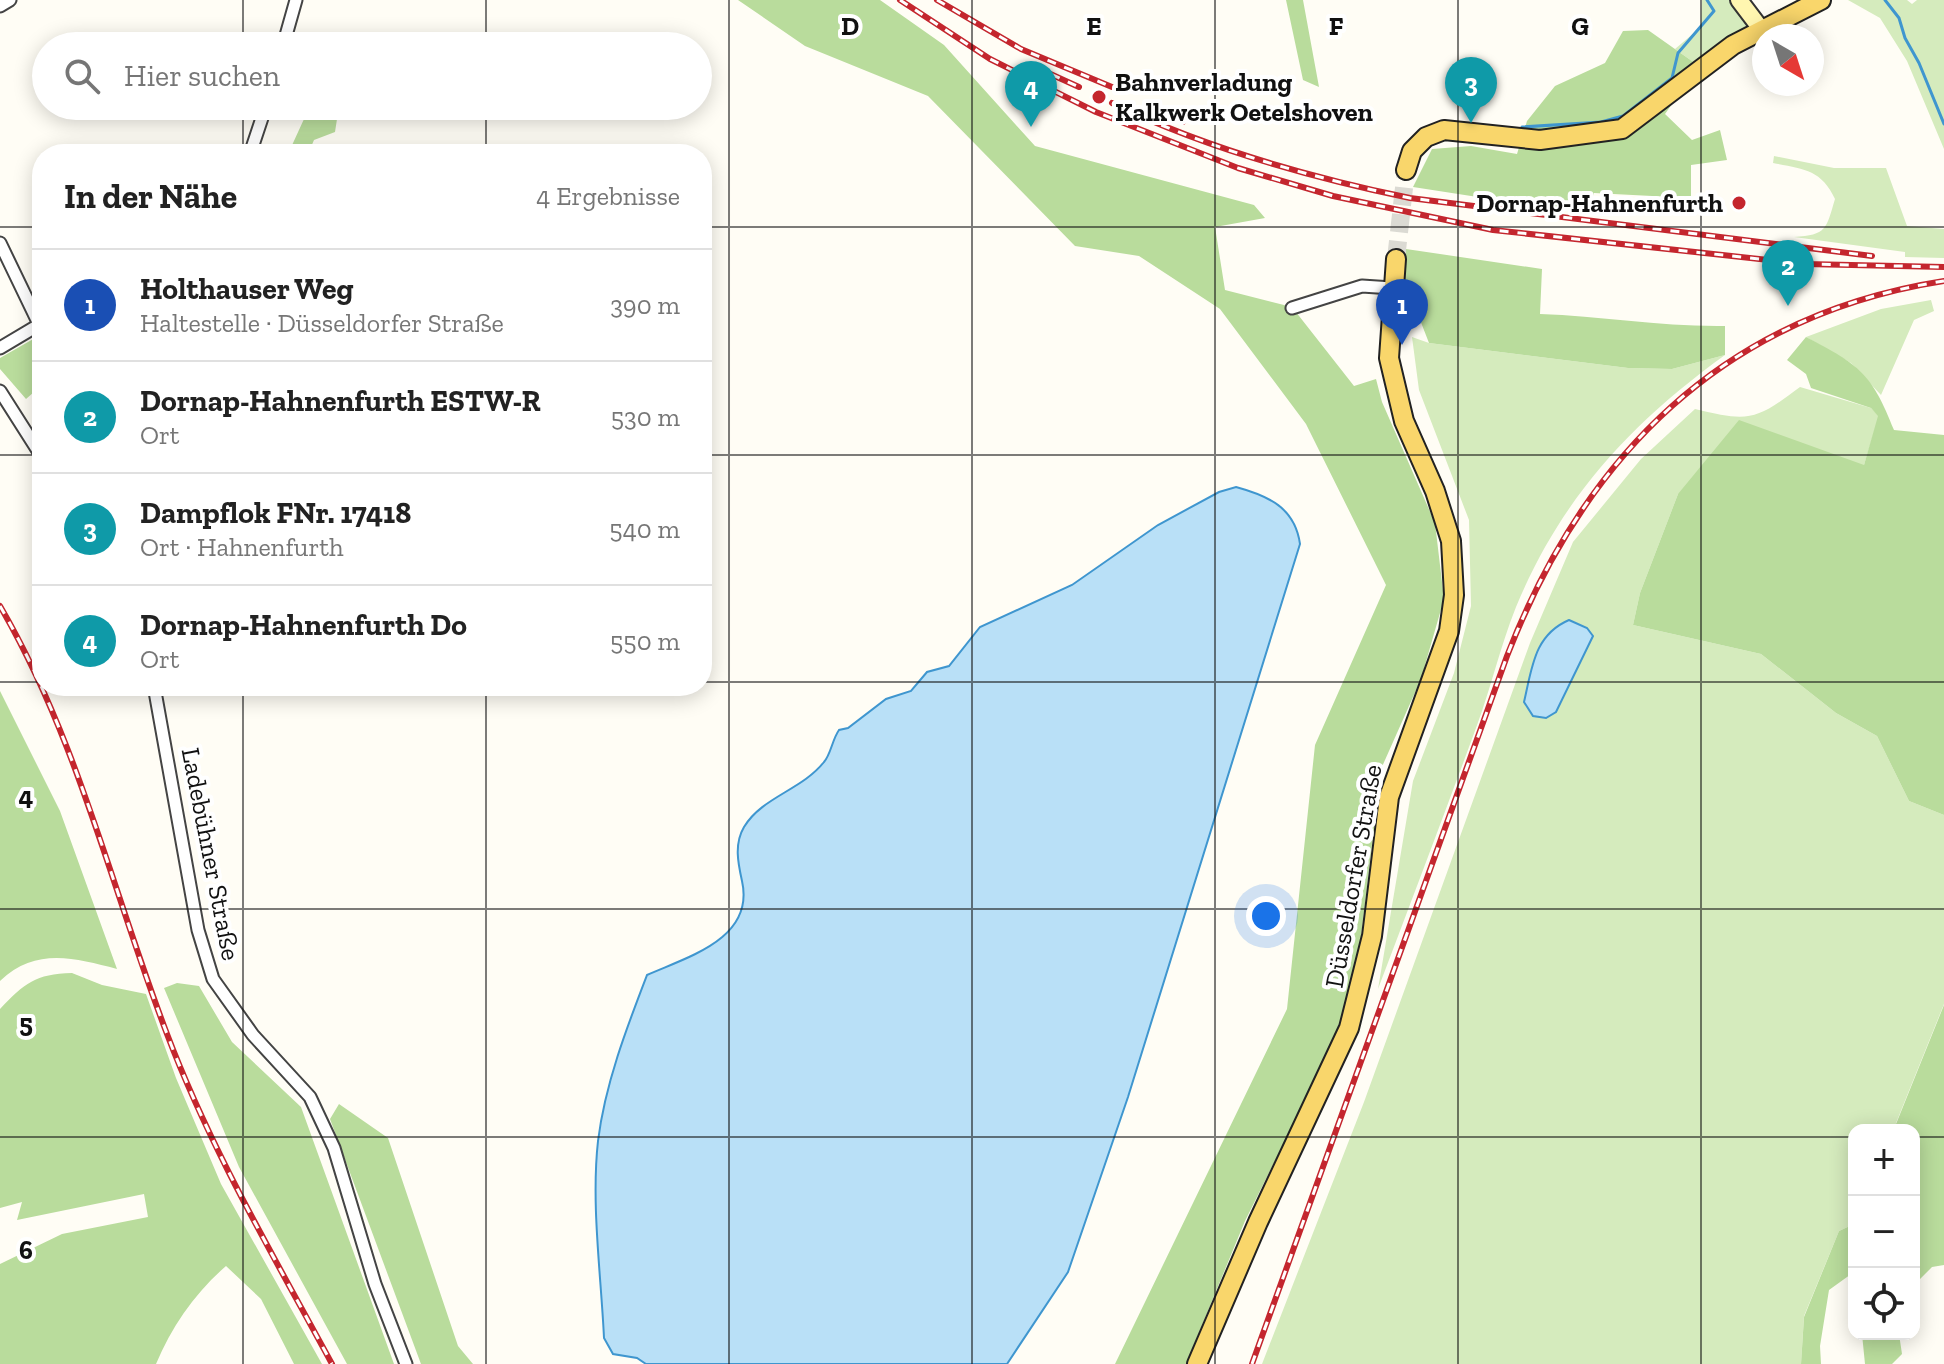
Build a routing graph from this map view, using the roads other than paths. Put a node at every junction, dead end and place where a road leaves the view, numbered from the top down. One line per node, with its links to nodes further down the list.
1 (10, 0): 5 (street)
2 (296, 0): 8 (street)
3 (1739, 0): 6 (street)
4 (1821, 0): 7 (main road)
5 (0, 6)
6 (1757, 24)
7 (1771, 24)
8 (287, 32)
9 (1752, 35): 12 (main road)
10 (261, 120): 11 (street)
11 (253, 144)
12 (1406, 170)
13 (0, 243): 16 (street)
14 (1396, 259): 15 (main road, Düsseldorfer Straße)
15 (1392, 288): 17 (street); 24 (main road, Düsseldorfer Straße)
16 (32, 306)
17 (1292, 308)
18 (32, 329): 19 (street)
19 (0, 348)
20 (0, 391): 21 (street)
21 (32, 441)
22 (156, 696): 23 (street, Ladebühner Straße)
23 (406, 1364)
24 (1197, 1364)

